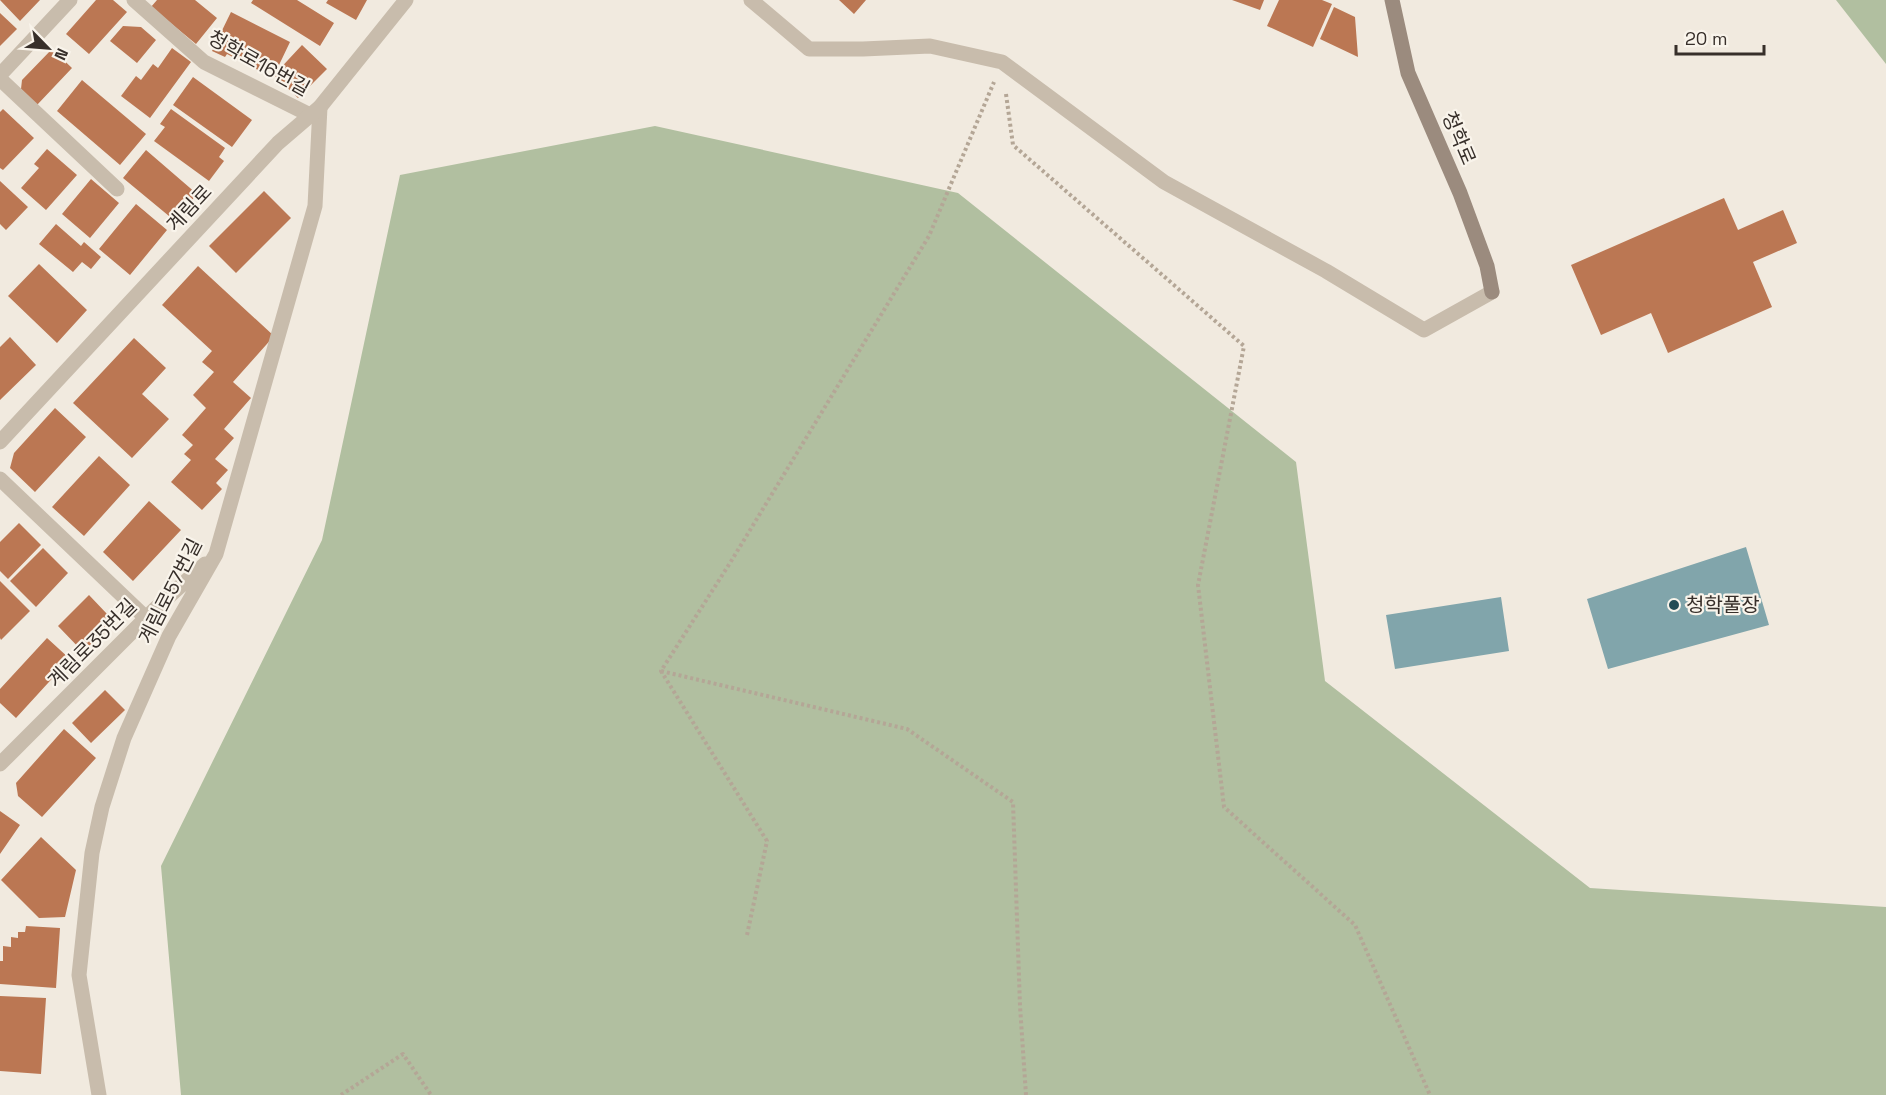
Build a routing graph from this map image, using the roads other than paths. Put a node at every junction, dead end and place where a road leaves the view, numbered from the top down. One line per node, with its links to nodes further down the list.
1 (70, 0): 6 (street)
2 (134, 0): 8 (street, 청학로16번길)
3 (406, 0): 8 (street, 계림로)
4 (751, 0): 5 (street, 청학로)
5 (1389, 1)
6 (0, 75)
7 (0, 79): 9 (street)
8 (315, 111): 10 (street, 계림로); 12 (street, 계림로57번길)
9 (117, 189)
10 (0, 442)
11 (0, 479): 13 (street, 계림로57번길)
12 (216, 554): 13 (street, 계림로35번길); 15 (street, 계림로57번길)
13 (146, 618): 14 (street, 계림로35번길)
14 (0, 764)
15 (99, 1095)

